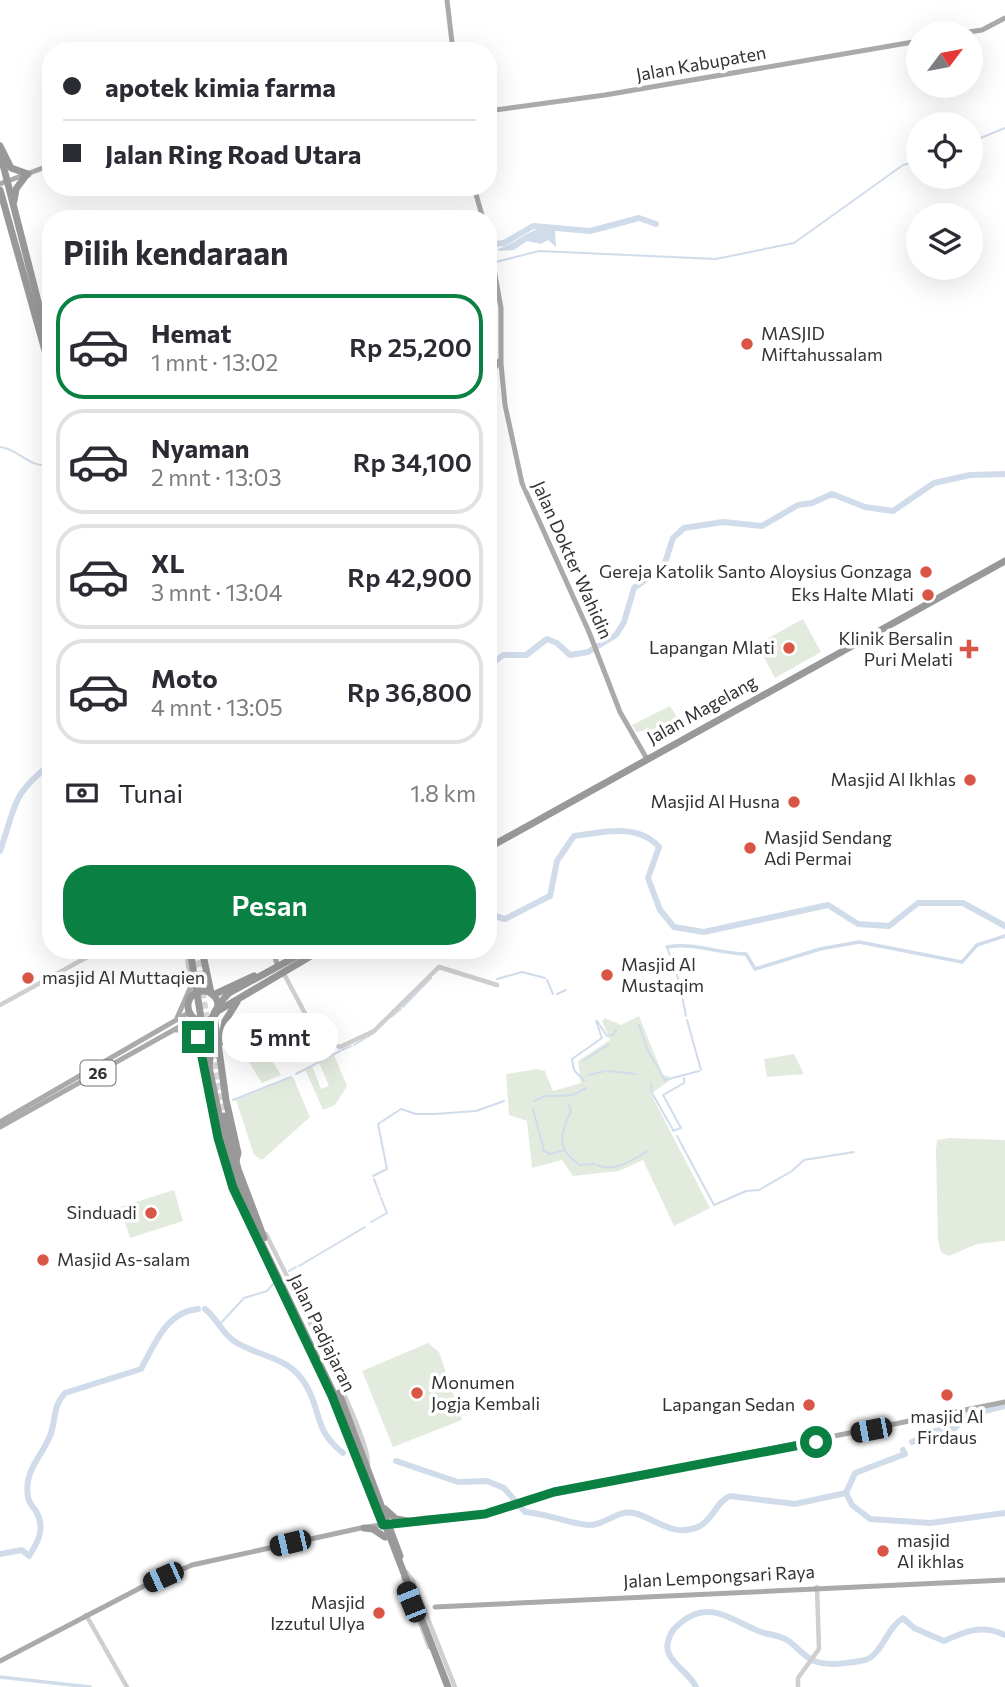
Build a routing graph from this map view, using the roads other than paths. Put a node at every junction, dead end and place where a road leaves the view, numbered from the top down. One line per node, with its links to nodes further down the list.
1 (447, 0): 4 (main road)
2 (1005, 18): 3 (main road)
3 (984, 29)
4 (452, 42)
5 (906, 43): 6 (main road, Jalan Kabupaten)
6 (497, 110)
7 (0, 146): 10 (highway)
8 (0, 153): 11 (highway)
9 (42, 168): 10 (main road)
10 (28, 174): 11 (main road); 14 (highway)
11 (4, 183): 14 (highway)
12 (0, 190): 16 (highway)
13 (0, 203): 16 (highway)
14 (15, 212): 15 (highway)
15 (18, 222): 17 (highway); 19 (highway)
16 (9, 224): 17 (highway); 22 (highway)
17 (23, 258): 20 (highway); 21 (highway)
18 (497, 274): 23 (main road, Jalan Dokter Wahidin)
19 (42, 307)
20 (42, 322)
21 (42, 335)
22 (42, 350)
23 (501, 354): 24 (main road); 28 (main road, Jalan Dokter Wahidin)
24 (497, 362)
25 (1005, 561): 27 (highway, Jalan Magelang)
26 (1005, 566): 27 (highway, Jalan Magelang)
27 (736, 711): 28 (highway, Jalan Magelang); 30 (highway, Jalan Magelang)
28 (647, 759): 29 (highway, Jalan Magelang)
29 (497, 845)
30 (497, 845)
31 (83, 959): 51 (street)
32 (189, 959): 43 (street)
33 (190, 959): 59 (highway, bridge)
34 (203, 959): 40 (highway)
35 (276, 959): 39 (main road)
36 (287, 959): 39 (highway)
37 (291, 959): 59 (highway, bridge)
38 (305, 959): 41 (highway, 26)
39 (278, 964): 45 (highway)
40 (205, 971): 42 (highway); 46 (highway)
41 (283, 972): 44 (street); 47 (highway, 26)
42 (207, 980): 43 (street); 48 (highway)
43 (191, 985): 49 (street); 54 (main road)
44 (498, 985)
45 (234, 986): 46 (highway); 50 (highway)
46 (225, 990): 48 (highway)
47 (251, 990): 50 (highway, 26); 58 (highway)
48 (212, 994): 49 (highway); 52 (highway)
49 (191, 996): 53 (highway)
50 (240, 996): 52 (highway, 26)
51 (0, 1004)
52 (215, 1014): 53 (highway, 26); 56 (highway)
53 (194, 1017): 54 (main road, 26); 55 (main road, 26); 57 (street)
54 (175, 1021): 61 (main road, 26)
55 (173, 1031): 57 (main road); 62 (main road, 26)
56 (217, 1036): 57 (street); 58 (highway)
57 (199, 1038): 64 (street)
58 (219, 1054): 63 (highway)
59 (209, 1067): 64 (highway, Jalan Padjajaran)
60 (224, 1116): 63 (highway, Jalan Padjajaran)
61 (0, 1122)
62 (0, 1127)
63 (236, 1162): 66 (highway, Jalan Padjajaran)
64 (322, 1373): 66 (highway, Jalan Padjajaran)
65 (1005, 1402): 68 (main road)
66 (365, 1466): 67 (highway, Jalan Padjajaran)
67 (380, 1508): 68 (highway); 69 (highway, Jalan Padjajaran); 70 (highway)
68 (408, 1521): 69 (main road); 71 (highway)
69 (386, 1525): 70 (main road); 71 (highway, Jalan Padjajaran)
70 (364, 1528): 71 (highway); 77 (main road)
71 (392, 1541): 72 (highway, Jalan Padjajaran)
72 (404, 1573): 76 (street); 80 (highway, Jalan Padjajaran)
73 (1005, 1580): 74 (main road, Jalan Lempongsari Raya)
74 (817, 1586): 75 (main road, Jalan Lempongsari Raya); 81 (street)
75 (435, 1607): 76 (street)
76 (426, 1611): 80 (street)
77 (86, 1615): 78 (main road); 79 (street)
78 (0, 1661)
79 (127, 1687)
80 (450, 1687)
81 (798, 1687)

